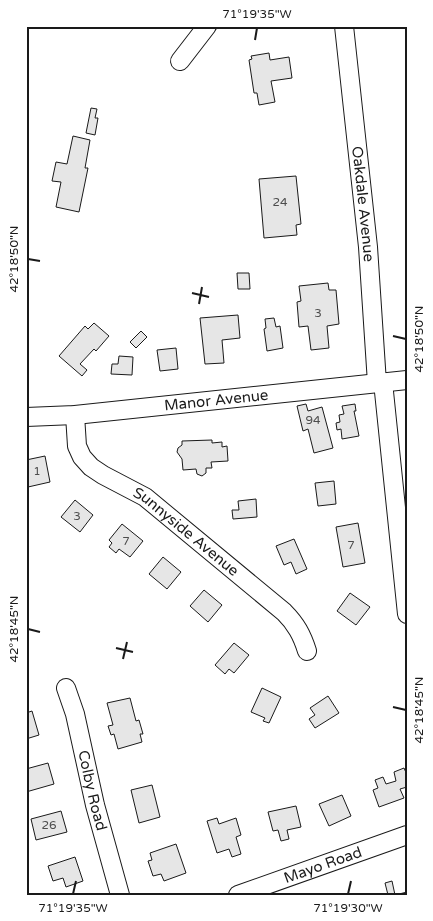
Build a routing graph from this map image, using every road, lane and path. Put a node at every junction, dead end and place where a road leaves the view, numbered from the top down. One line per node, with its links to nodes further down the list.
1 (207, 26): 3 (street)
2 (344, 26): 5 (street, Oakdale Avenue)
3 (180, 61)
4 (407, 380): 5 (street, Manor Avenue)
5 (380, 382): 6 (street, Manor Avenue); 8 (street, Oakdale Avenue)
6 (75, 415): 7 (street, Manor Avenue); 9 (street, Sunnyside Avenue)
7 (26, 417)
8 (407, 614)
9 (307, 651)
10 (66, 688): 12 (street, Colby Road)
11 (407, 835): 13 (street, Mayo Road)
12 (120, 895)
13 (238, 895)

